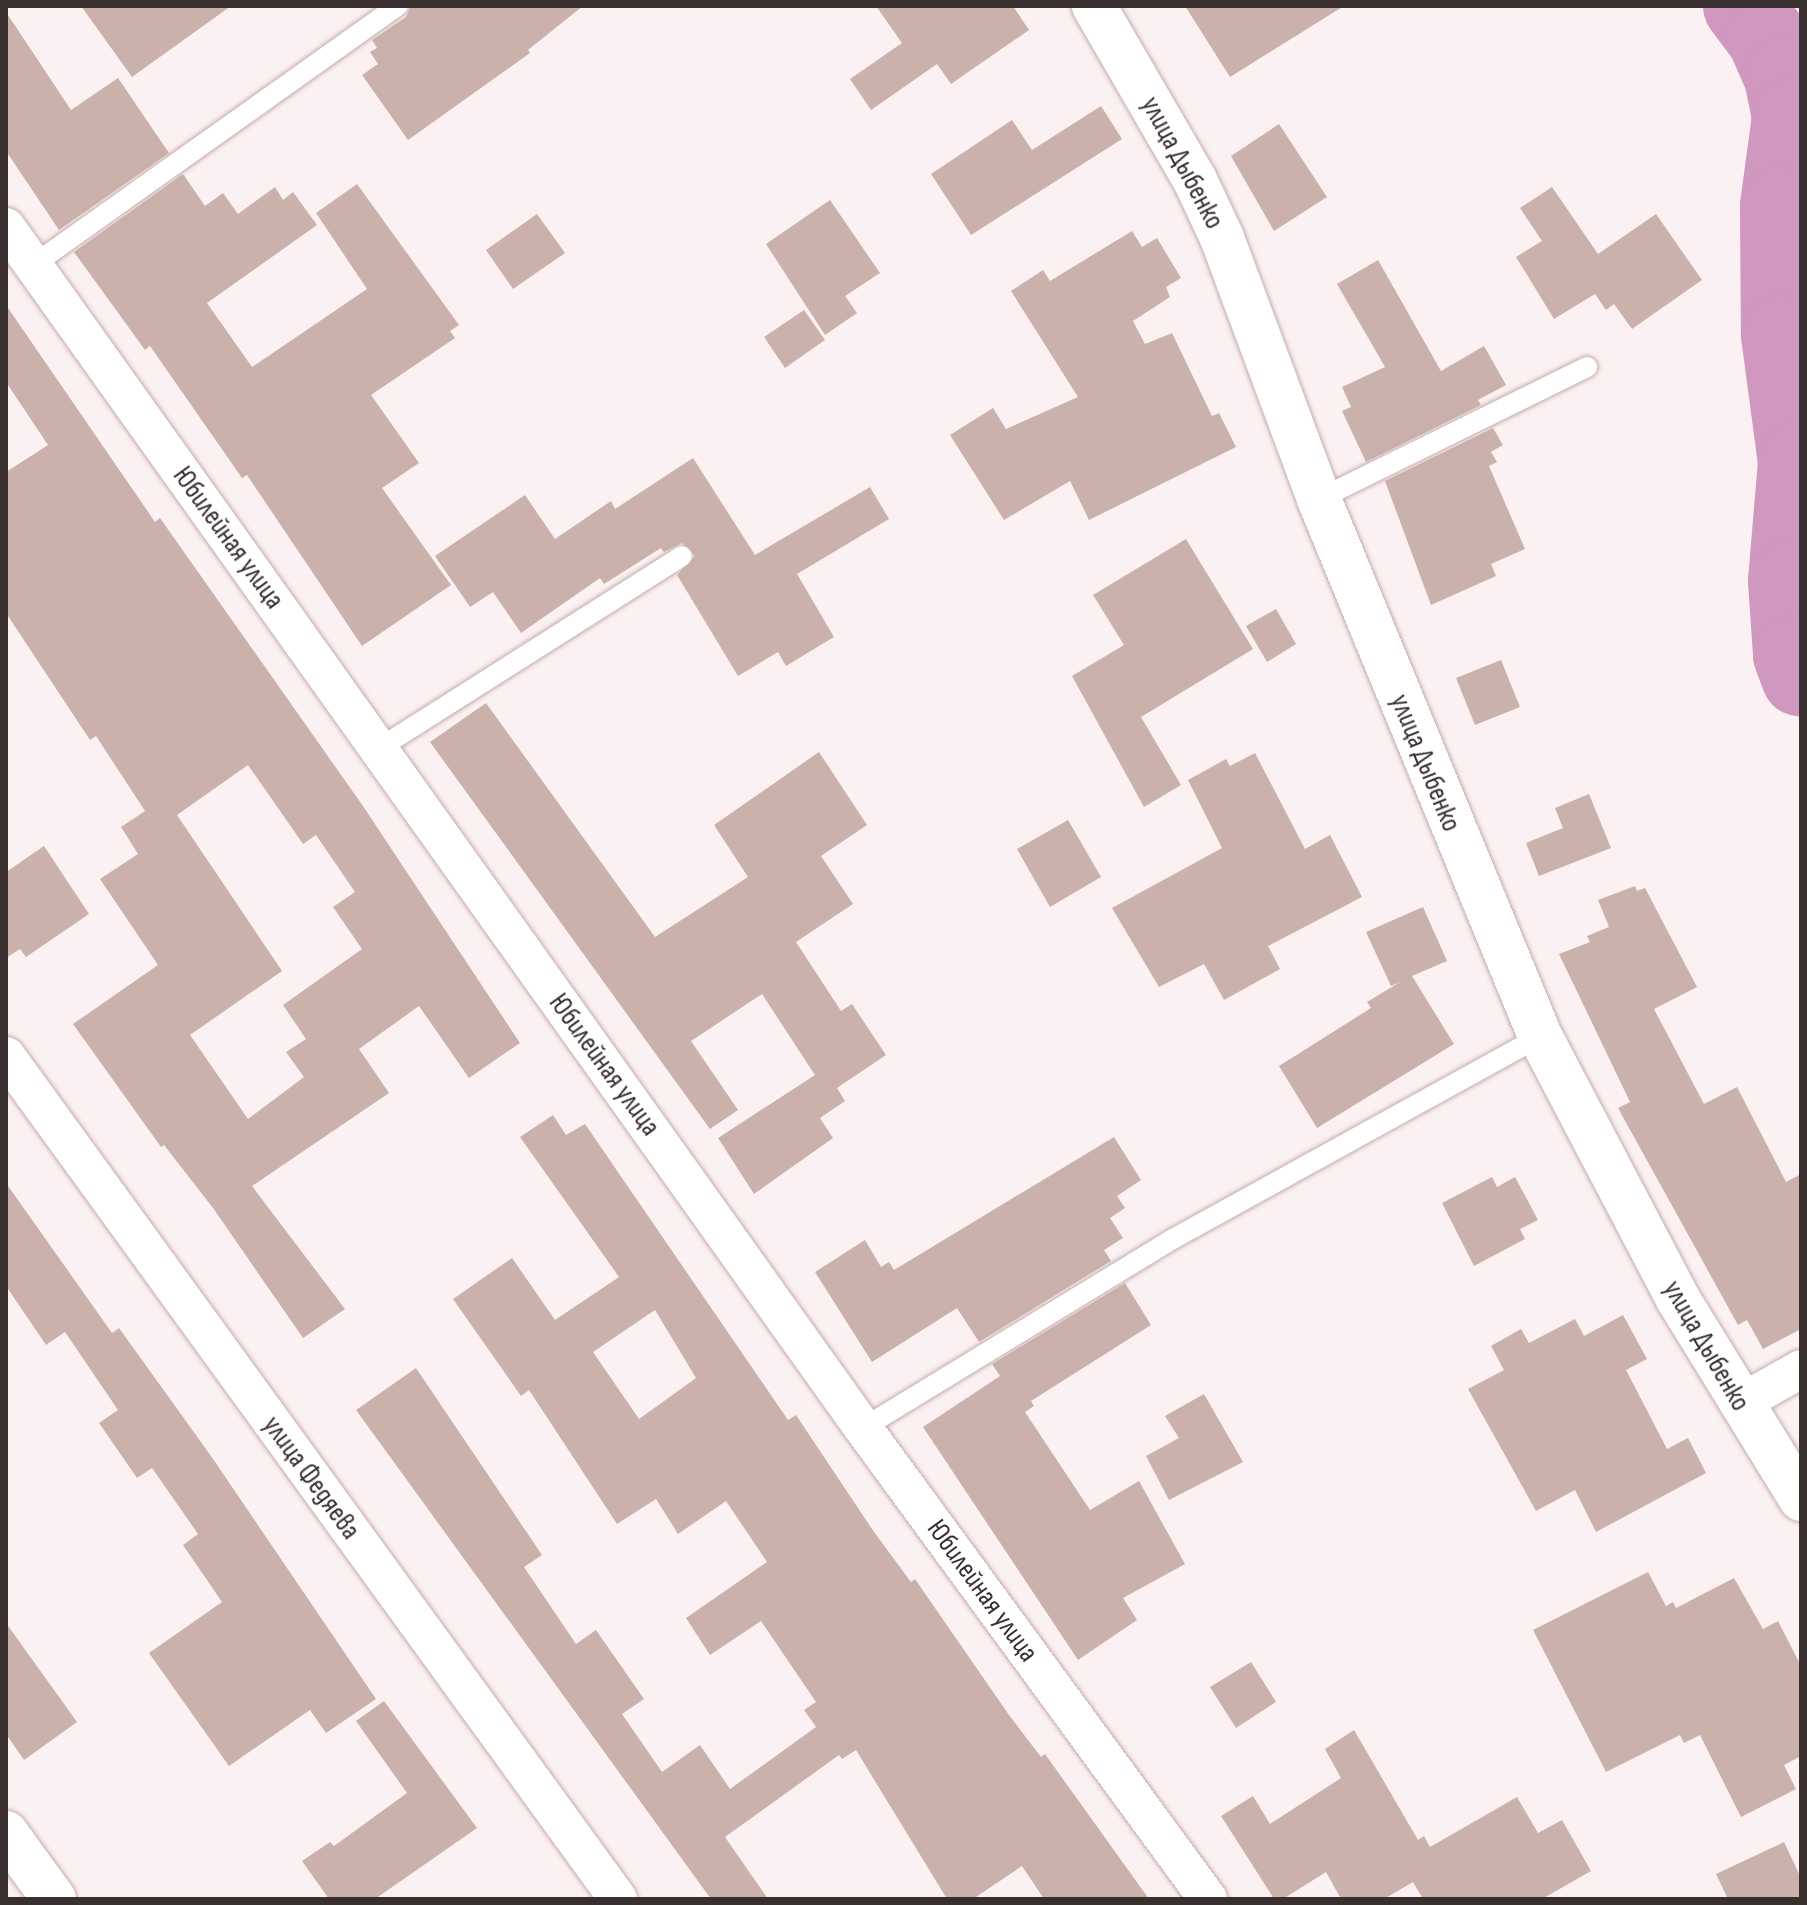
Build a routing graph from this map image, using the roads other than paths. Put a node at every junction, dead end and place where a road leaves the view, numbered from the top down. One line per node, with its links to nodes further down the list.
1 (398, 6): 4 (lane)
2 (1094, 6): 6 (main road, улица Дыбенко)
3 (6, 227): 4 (street, Юбилейная улица)
4 (33, 265): 8 (street, Юбилейная улица)
5 (1587, 367): 6 (lane)
6 (1319, 499): 9 (main road, улица Дыбенко)
7 (682, 556): 8 (lane)
8 (378, 749): 13 (street, Юбилейная улица)
9 (1540, 1036): 12 (main road, улица Дыбенко); 13 (lane)
10 (6, 1056): 17 (street, улица Федяева)
11 (1801, 1369): 12 (street)
12 (1739, 1404): 14 (main road, улица Дыбенко)
13 (863, 1428): 18 (street, Юбилейная улица)
14 (1801, 1499)
15 (6, 1833): 16 (main road)
16 (54, 1899)
17 (618, 1899)
18 (1208, 1899)

